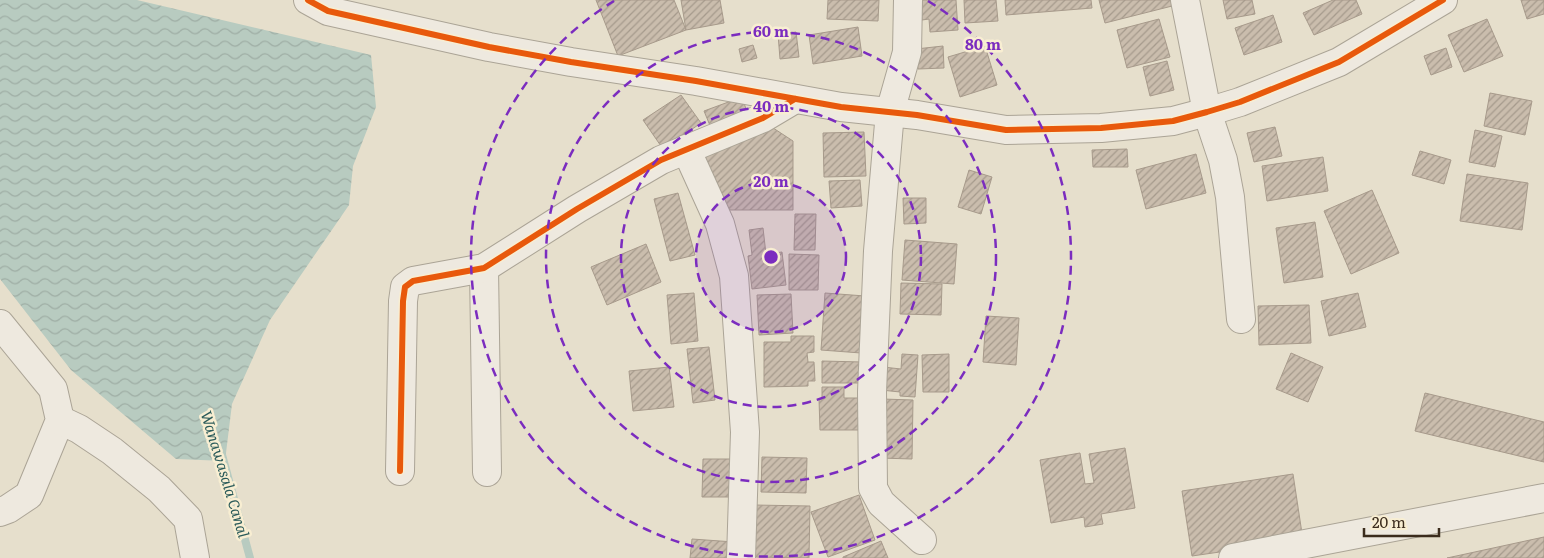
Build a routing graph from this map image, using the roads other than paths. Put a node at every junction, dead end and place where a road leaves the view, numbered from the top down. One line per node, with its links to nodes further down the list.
1 (308, 0): 5 (street)
2 (908, 0): 6 (street)
3 (1185, 0): 7 (street)
4 (1443, 0): 7 (street)
5 (795, 99): 6 (street); 8 (street)
6 (890, 112): 7 (street); 17 (street)
7 (1207, 112): 10 (street)
8 (686, 149): 9 (street); 19 (street)
9 (484, 268): 13 (street); 14 (street)
10 (1241, 319)
11 (0, 324): 12 (street)
12 (60, 420): 16 (street); 18 (street)
13 (400, 470)
14 (486, 472)
15 (1544, 498): 20 (street)
16 (0, 512)
17 (922, 540)
18 (195, 558)
19 (741, 558)
20 (1234, 558)

